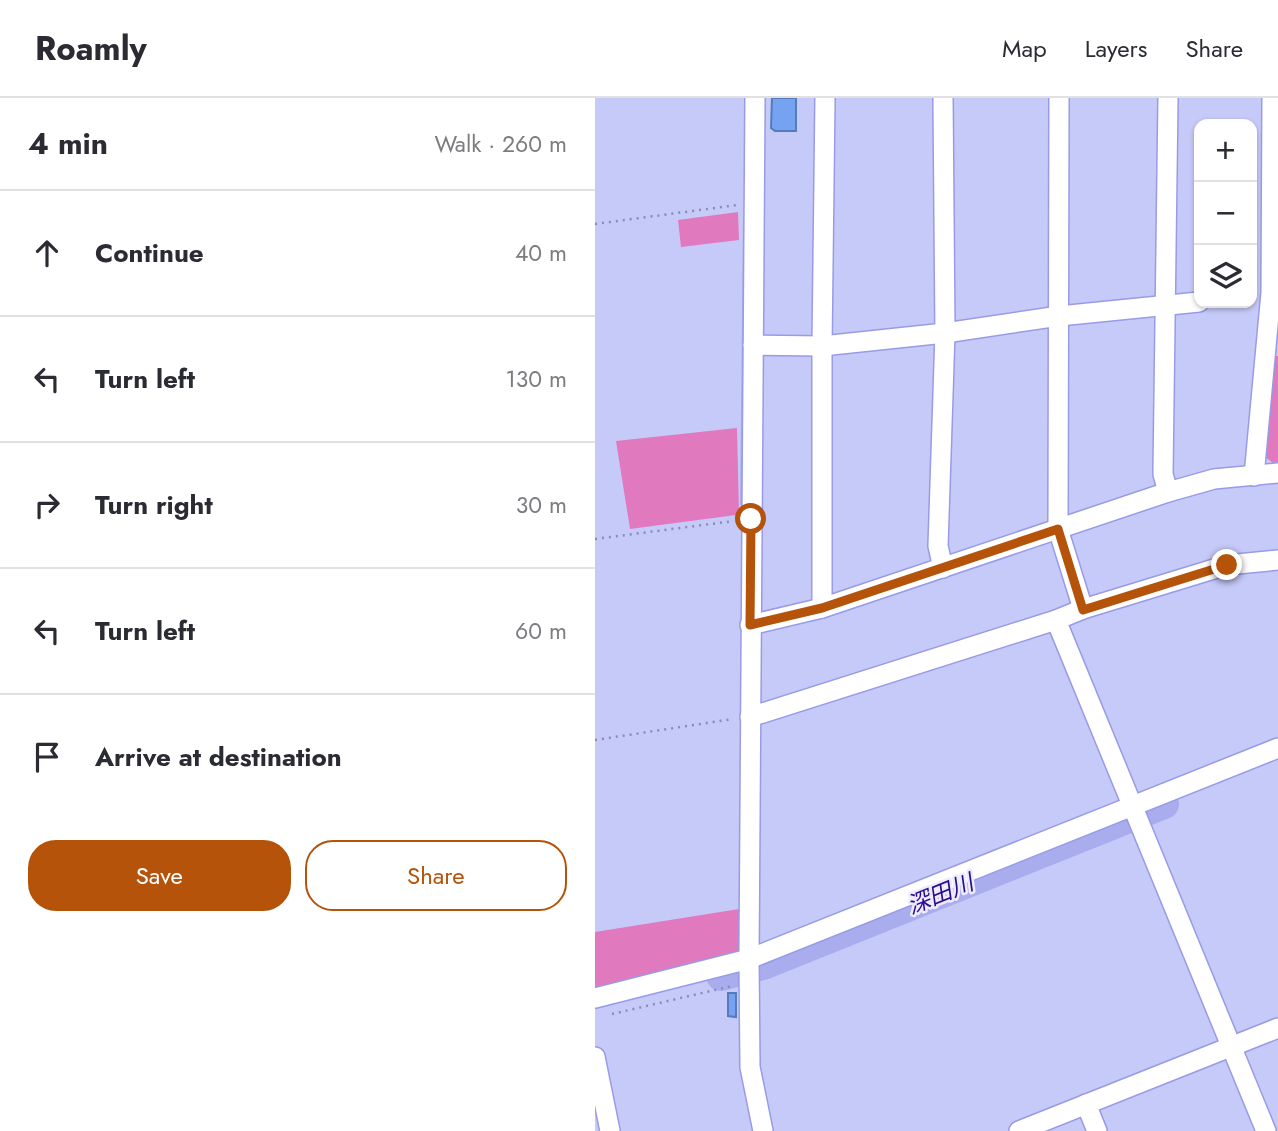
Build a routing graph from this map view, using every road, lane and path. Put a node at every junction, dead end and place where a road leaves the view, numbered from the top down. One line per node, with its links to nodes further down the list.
1 (755, 98): 7 (street)
2 (825, 98): 15 (street)
3 (943, 98): 13 (street)
4 (1059, 98): 12 (street)
5 (1168, 98): 11 (street)
6 (1272, 98): 9 (street)
7 (754, 203): 8 (path); 14 (street)
8 (595, 224)
9 (1267, 294): 17 (street)
10 (1194, 302): 11 (street)
11 (1165, 305): 12 (street); 18 (street)
12 (1059, 316): 13 (street); 20 (street)
13 (945, 333): 15 (street); 23 (street)
14 (753, 345): 15 (street); 19 (street)
15 (822, 346): 24 (street)
16 (1278, 473): 17 (street)
17 (1254, 476): 18 (street)
18 (1168, 492): 20 (street)
19 (751, 519): 21 (path); 27 (street)
20 (1058, 529): 23 (street); 25 (street)
21 (595, 539)
22 (1278, 560): 25 (street)
23 (943, 568): 24 (street)
24 (822, 608): 27 (street)
25 (1083, 610): 26 (street)
26 (1056, 620): 28 (street); 31 (street)
27 (750, 625): 28 (street)
28 (750, 717): 29 (path); 32 (street)
29 (595, 740)
30 (1278, 748): 31 (street)
31 (1134, 807): 32 (street); 37 (street)
32 (748, 959): 33 (street); 34 (street)
33 (749, 982): 35 (path); 41 (street)
34 (595, 998)
35 (608, 1015)
36 (1278, 1028): 37 (street)
37 (1231, 1047): 39 (street); 44 (street)
38 (595, 1057): 40 (street)
39 (1086, 1104): 42 (street); 43 (street)
40 (610, 1131)
41 (763, 1131)
42 (1019, 1131)
43 (1097, 1131)
44 (1266, 1131)

